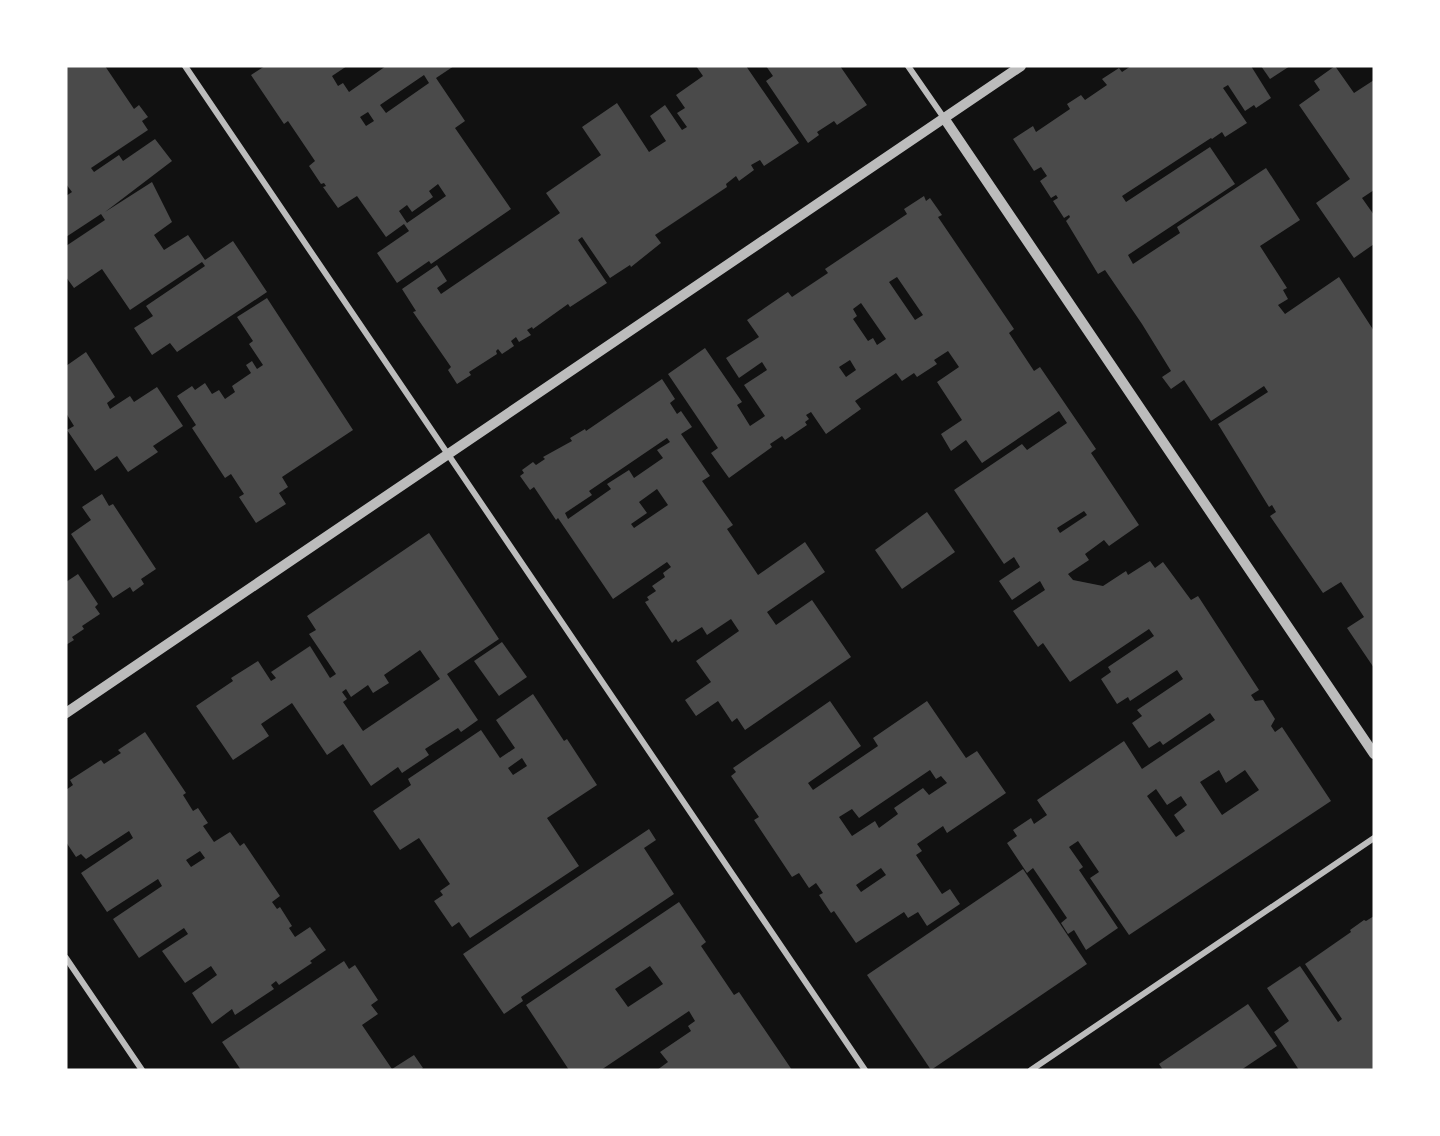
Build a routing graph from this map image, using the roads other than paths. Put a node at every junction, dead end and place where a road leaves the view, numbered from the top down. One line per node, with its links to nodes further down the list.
1 (185, 66): 5 (street)
2 (908, 66): 4 (street)
3 (1021, 66): 4 (street)
4 (944, 118): 5 (street); 7 (street)
5 (448, 454): 6 (street); 11 (street)
6 (66, 713)
7 (1374, 754)
8 (1374, 838): 12 (street)
9 (66, 958): 10 (street)
10 (142, 1070)
11 (865, 1070)
12 (1031, 1070)

